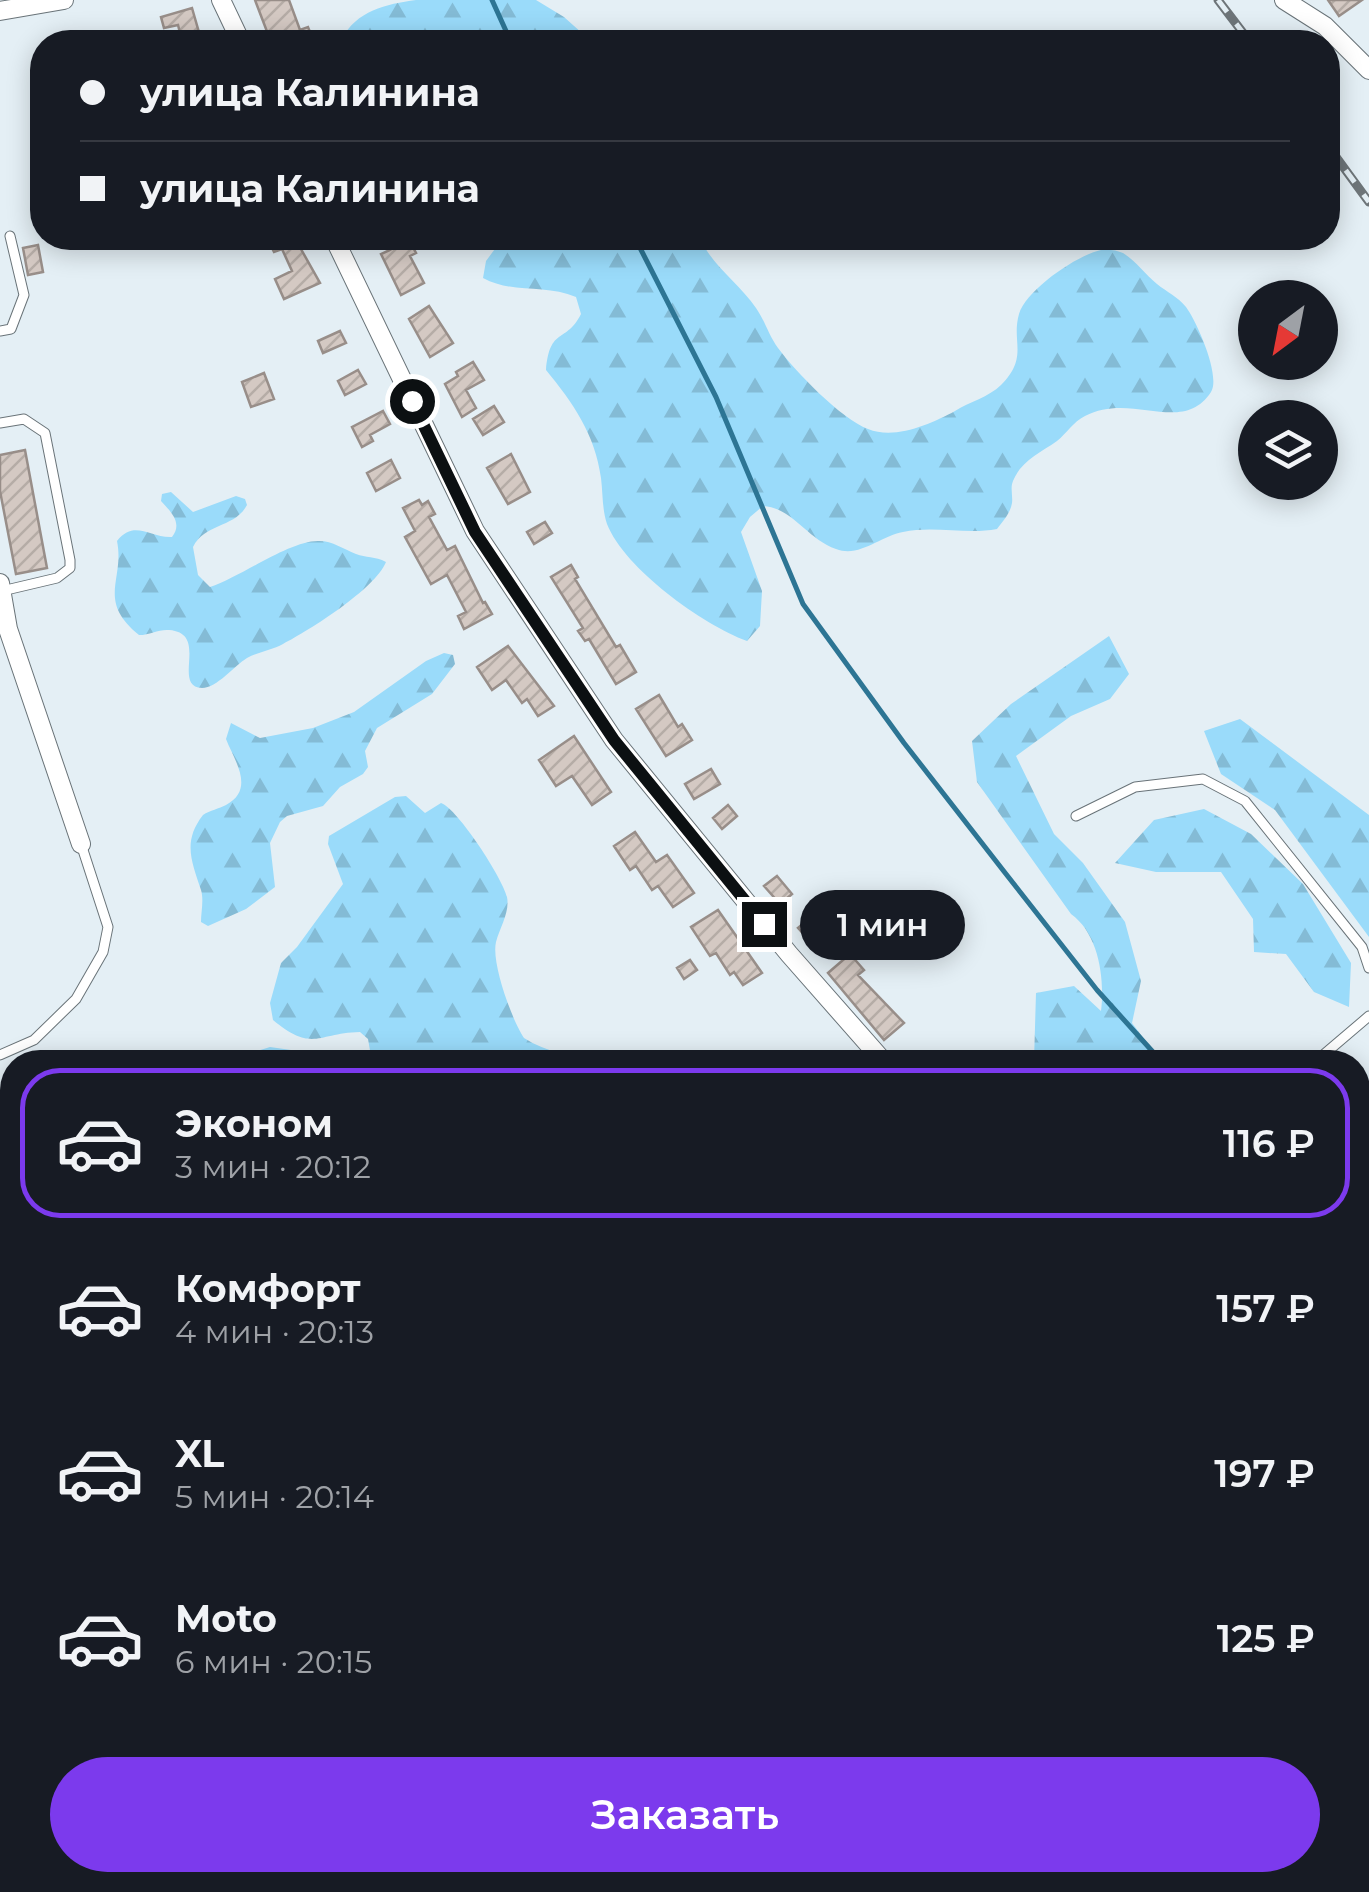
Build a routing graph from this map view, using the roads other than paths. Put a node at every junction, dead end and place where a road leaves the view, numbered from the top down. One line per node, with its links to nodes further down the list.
1 (64, 0): 4 (street)
2 (220, 0): 5 (street)
3 (1284, 0): 6 (street)
4 (0, 11)
5 (235, 30)
6 (1329, 30)
7 (1340, 41): 8 (street)
8 (1369, 70)
9 (10, 236): 11 (lane)
10 (340, 250): 19 (street)
11 (0, 332)
12 (0, 423): 13 (lane)
13 (1, 587): 15 (street)
14 (1076, 816): 16 (lane)
15 (80, 844): 18 (lane)
16 (1369, 968)
17 (1369, 1016): 20 (lane)
18 (11, 1050)
19 (873, 1050)
20 (1329, 1050)

